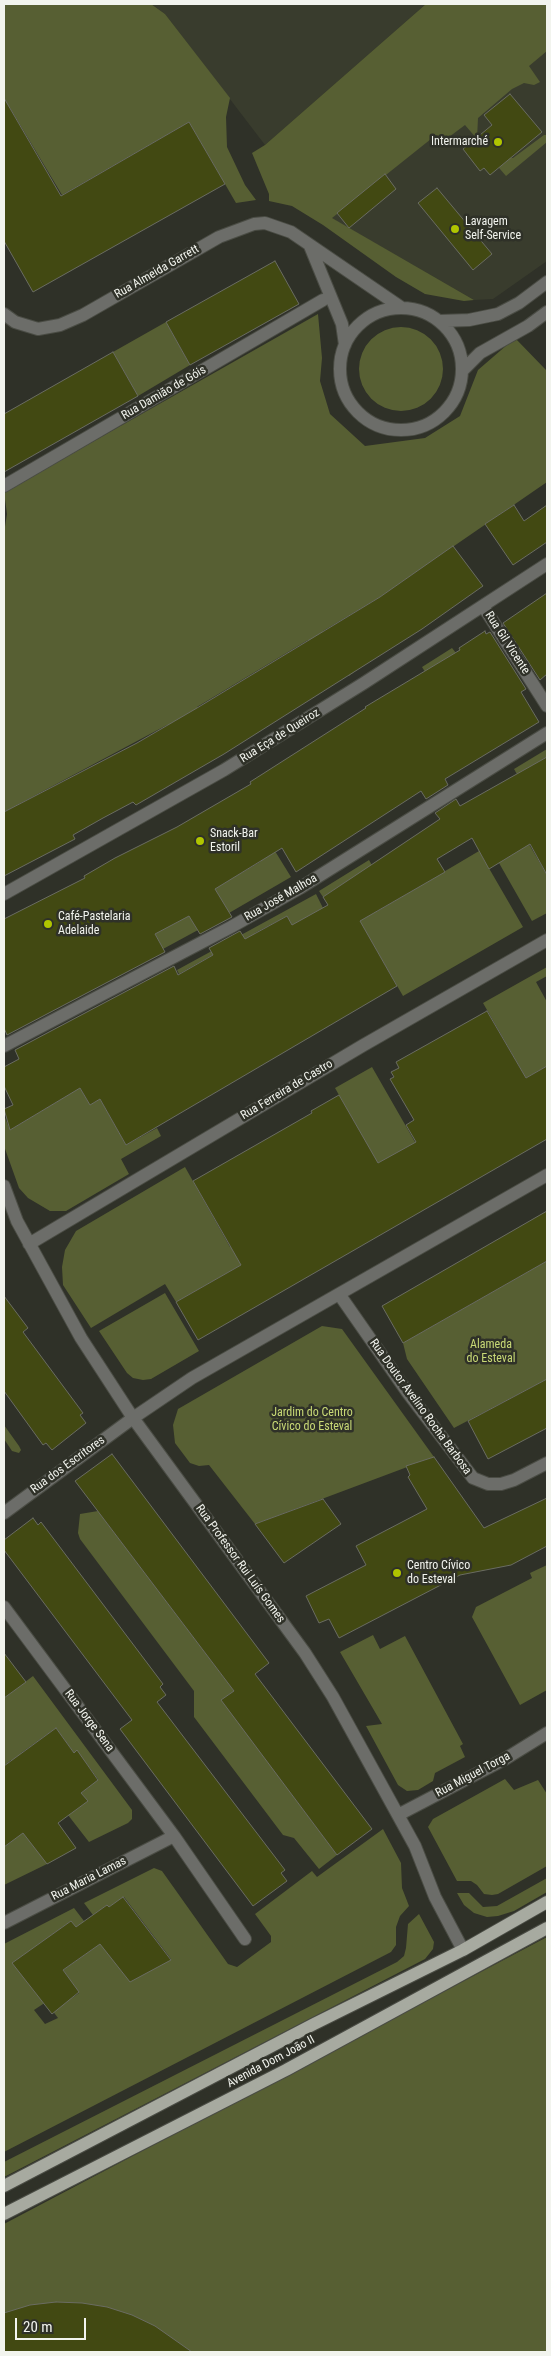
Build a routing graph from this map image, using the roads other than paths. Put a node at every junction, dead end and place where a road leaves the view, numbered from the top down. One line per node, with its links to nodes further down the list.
1 (310, 246): 4 (street, Rua Almeida Garrett); 6 (street, Rua Almeida Garrett); 8 (street)
2 (547, 282): 7 (street)
3 (323, 300): 10 (street, Rua Damião de Góis)
4 (402, 308): 7 (street); 8 (street)
5 (547, 312): 9 (street)
6 (4, 314)
7 (439, 321): 9 (street)
8 (345, 345): 9 (street)
9 (462, 371)
10 (4, 486)
11 (547, 564): 12 (street, Rua Eça de Queiroz)
12 (483, 606): 13 (street, Rua Gil Vicente); 15 (street, Rua Eça de Queiroz)
13 (547, 706)
14 (547, 733): 17 (street, Rua José Malhoa)
15 (4, 894)
16 (547, 940): 20 (street, Rua Ferreira de Castro)
17 (4, 1046)
18 (547, 1175): 21 (street, Rua dos Escritores)
19 (4, 1186): 20 (street, Rua Professor Rui Luís Gomes)
20 (29, 1244): 22 (street, Rua Professor Rui Luís Gomes)
21 (339, 1294): 22 (street, Rua dos Escritores); 23 (street, Rua Doutor Avelino Rocha Barbosa)
22 (133, 1418): 24 (street, Rua dos Escritores); 27 (street, Rua Professor Rui Luís Gomes)
23 (547, 1463)
24 (4, 1512)
25 (4, 1607): 28 (street, Rua Jorge Sena)
26 (547, 1733): 27 (street, Rua Miguel Torga)
27 (398, 1815): 33 (street, Rua Professor Rui Luís Gomes)
28 (174, 1836): 30 (street, Rua Maria Lamas); 32 (street, Rua Jorge Sena)
29 (547, 1902): 33 (main road, Avenida Dom João II)
30 (4, 1923)
31 (547, 1928): 35 (main road, Avenida Dom João II)
32 (245, 1939)
33 (463, 1950): 34 (main road, Avenida Dom João II)
34 (4, 2186)
35 (4, 2214)

